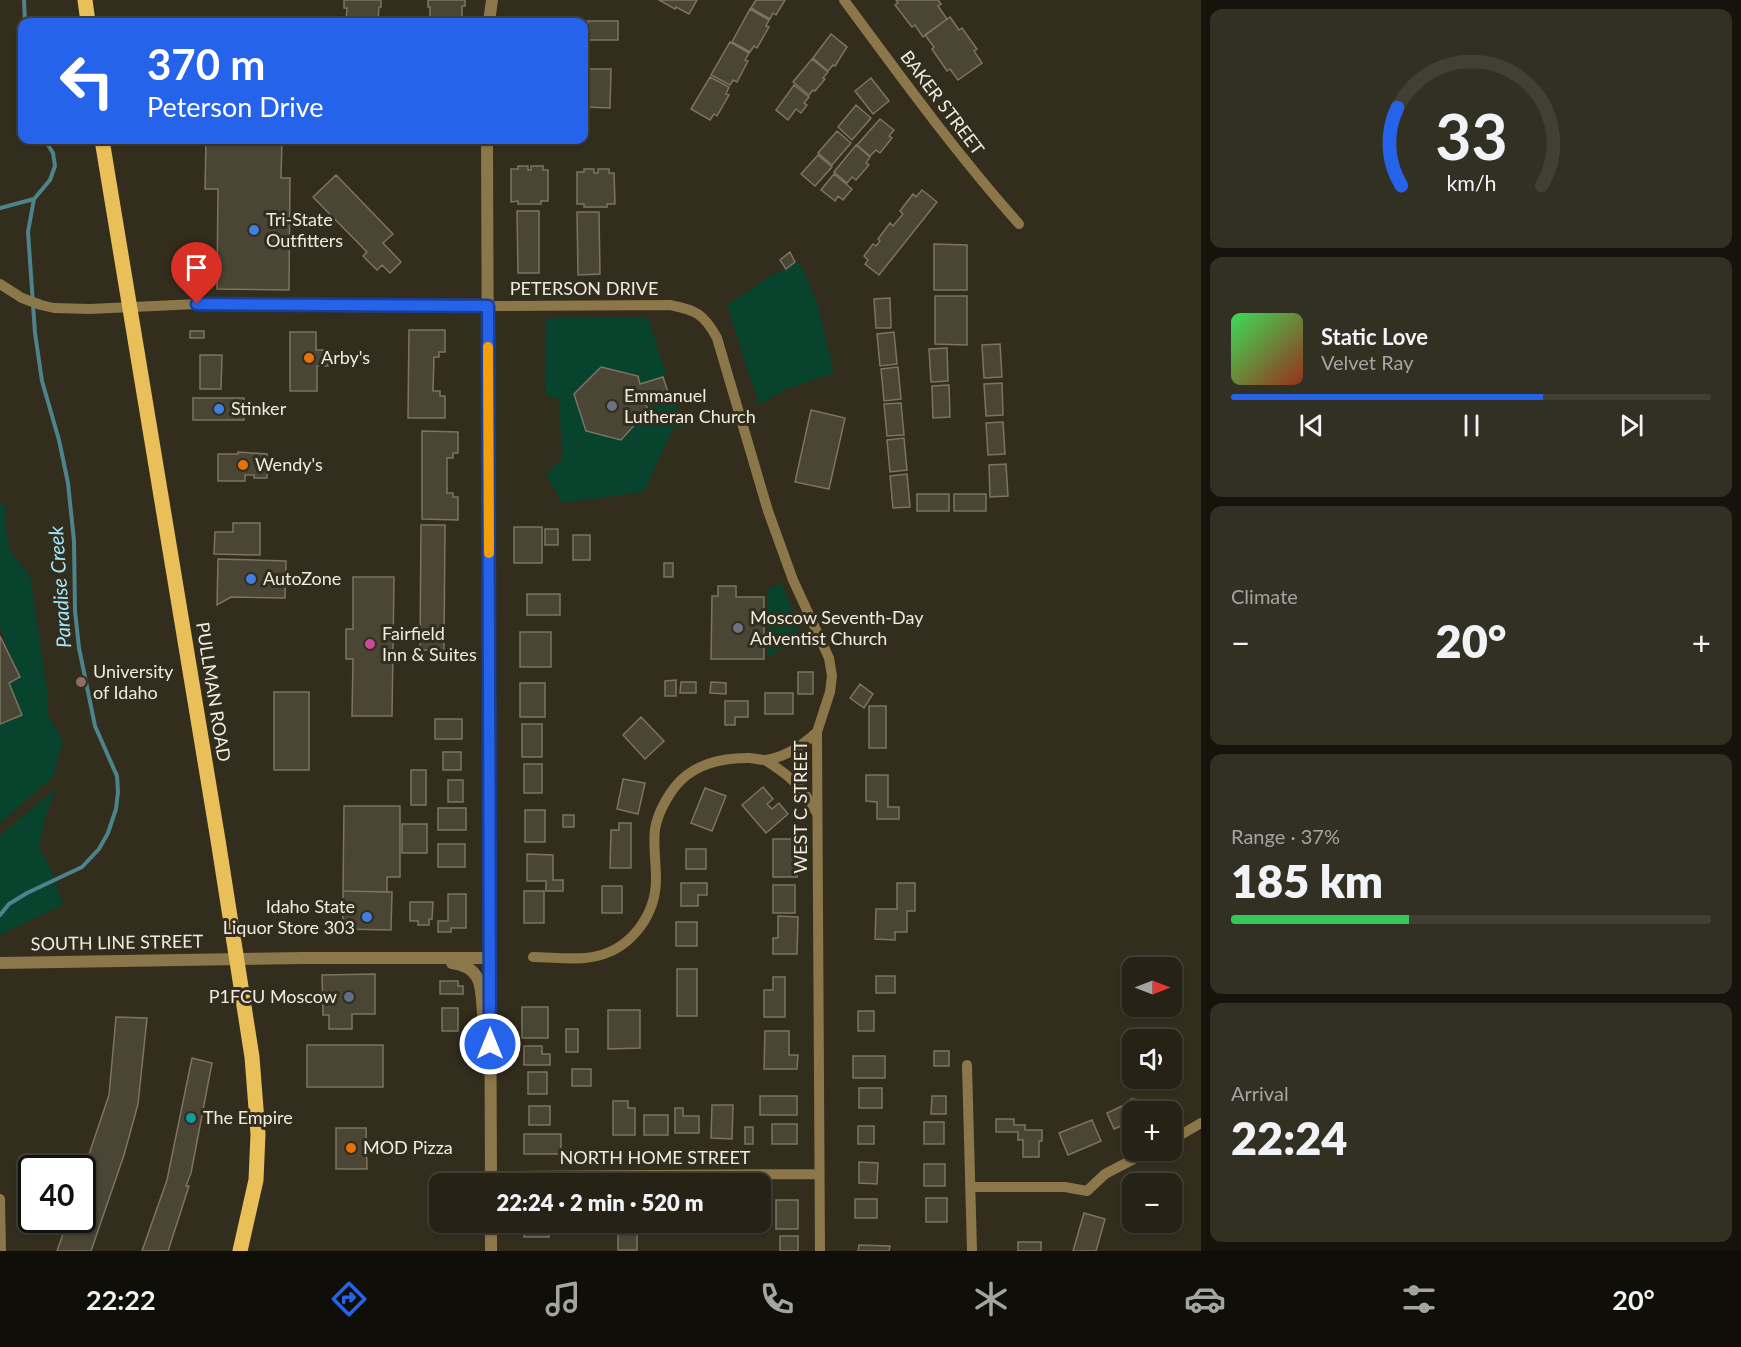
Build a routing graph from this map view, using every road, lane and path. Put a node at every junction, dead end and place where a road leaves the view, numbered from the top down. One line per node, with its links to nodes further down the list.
1 (85, 0): 4 (main road)
2 (492, 0): 5 (street)
3 (844, 0): 8 (street, BAKER STREET)
4 (87, 18)
5 (490, 18)
6 (103, 144): 12 (main road, PULLMAN ROAD)
7 (487, 144): 11 (street)
8 (1018, 224)
9 (0, 284): 12 (street, PETERSON DRIVE)
10 (670, 305): 11 (street, PETERSON DRIVE); 13 (street, WEST C STREET)
11 (488, 306): 12 (street, PETERSON DRIVE); 17 (street)
12 (129, 308): 18 (main road, PULLMAN ROAD)
13 (818, 732): 14 (street); 15 (street, WEST C STREET)
14 (765, 760): 15 (street); 16 (street)
15 (818, 815): 27 (street, WEST C STREET)
16 (533, 957)
17 (491, 958): 19 (street); 22 (street)
18 (235, 959): 19 (street, SOUTH LINE STREET); 20 (street, SOUTH LINE STREET); 33 (main road, PULLMAN ROAD)
19 (413, 959): 22 (street)
20 (0, 963)
21 (967, 1065): 29 (street)
22 (490, 1088): 26 (street)
23 (1201, 1123): 24 (street)
24 (1182, 1134)
25 (1130, 1161): 29 (street)
26 (491, 1173)
27 (819, 1174): 28 (street, NORTH HOME STREET); 35 (street, WEST C STREET)
28 (771, 1175)
29 (970, 1187): 36 (street)
30 (0, 1199): 32 (street)
31 (491, 1233): 34 (street)
32 (1, 1251)
33 (240, 1251)
34 (491, 1251)
35 (820, 1251)
36 (972, 1251)

